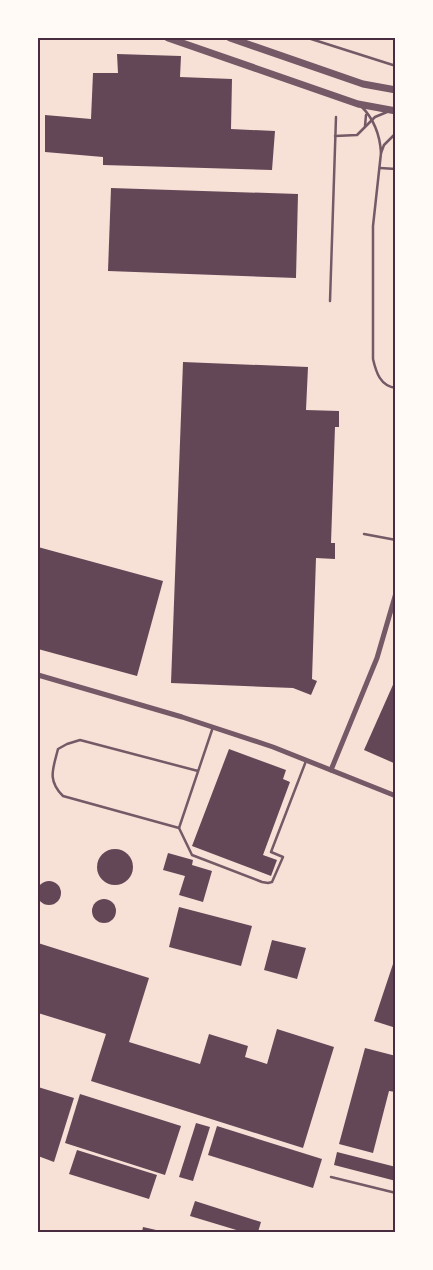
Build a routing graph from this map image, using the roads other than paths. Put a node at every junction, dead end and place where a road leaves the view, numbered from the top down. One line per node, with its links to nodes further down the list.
1 (168, 38): 6 (street)
2 (230, 38): 5 (street)
3 (308, 38): 4 (lane)
4 (396, 66)
5 (396, 90)
6 (358, 104): 7 (lane); 8 (street)
7 (365, 111): 10 (lane); 11 (lane)
8 (396, 111): 10 (lane)
9 (336, 117): 13 (lane)
10 (372, 120): 11 (lane); 14 (lane)
11 (363, 130): 13 (lane)
12 (396, 133): 14 (lane)
13 (335, 136): 17 (lane)
14 (381, 153): 15 (lane)
15 (380, 168): 16 (lane); 18 (lane)
16 (396, 168)
17 (330, 301)
18 (396, 388)
19 (364, 534): 20 (lane)
20 (396, 540)
21 (396, 593): 25 (street)
22 (38, 675): 23 (street)
23 (213, 727): 24 (street); 26 (lane)
24 (306, 761): 25 (street); 28 (lane)
25 (331, 770): 27 (street)
26 (198, 771): 28 (lane); 28 (lane)
27 (396, 796)
28 (180, 828)
29 (332, 1176): 30 (lane)
30 (396, 1192)

